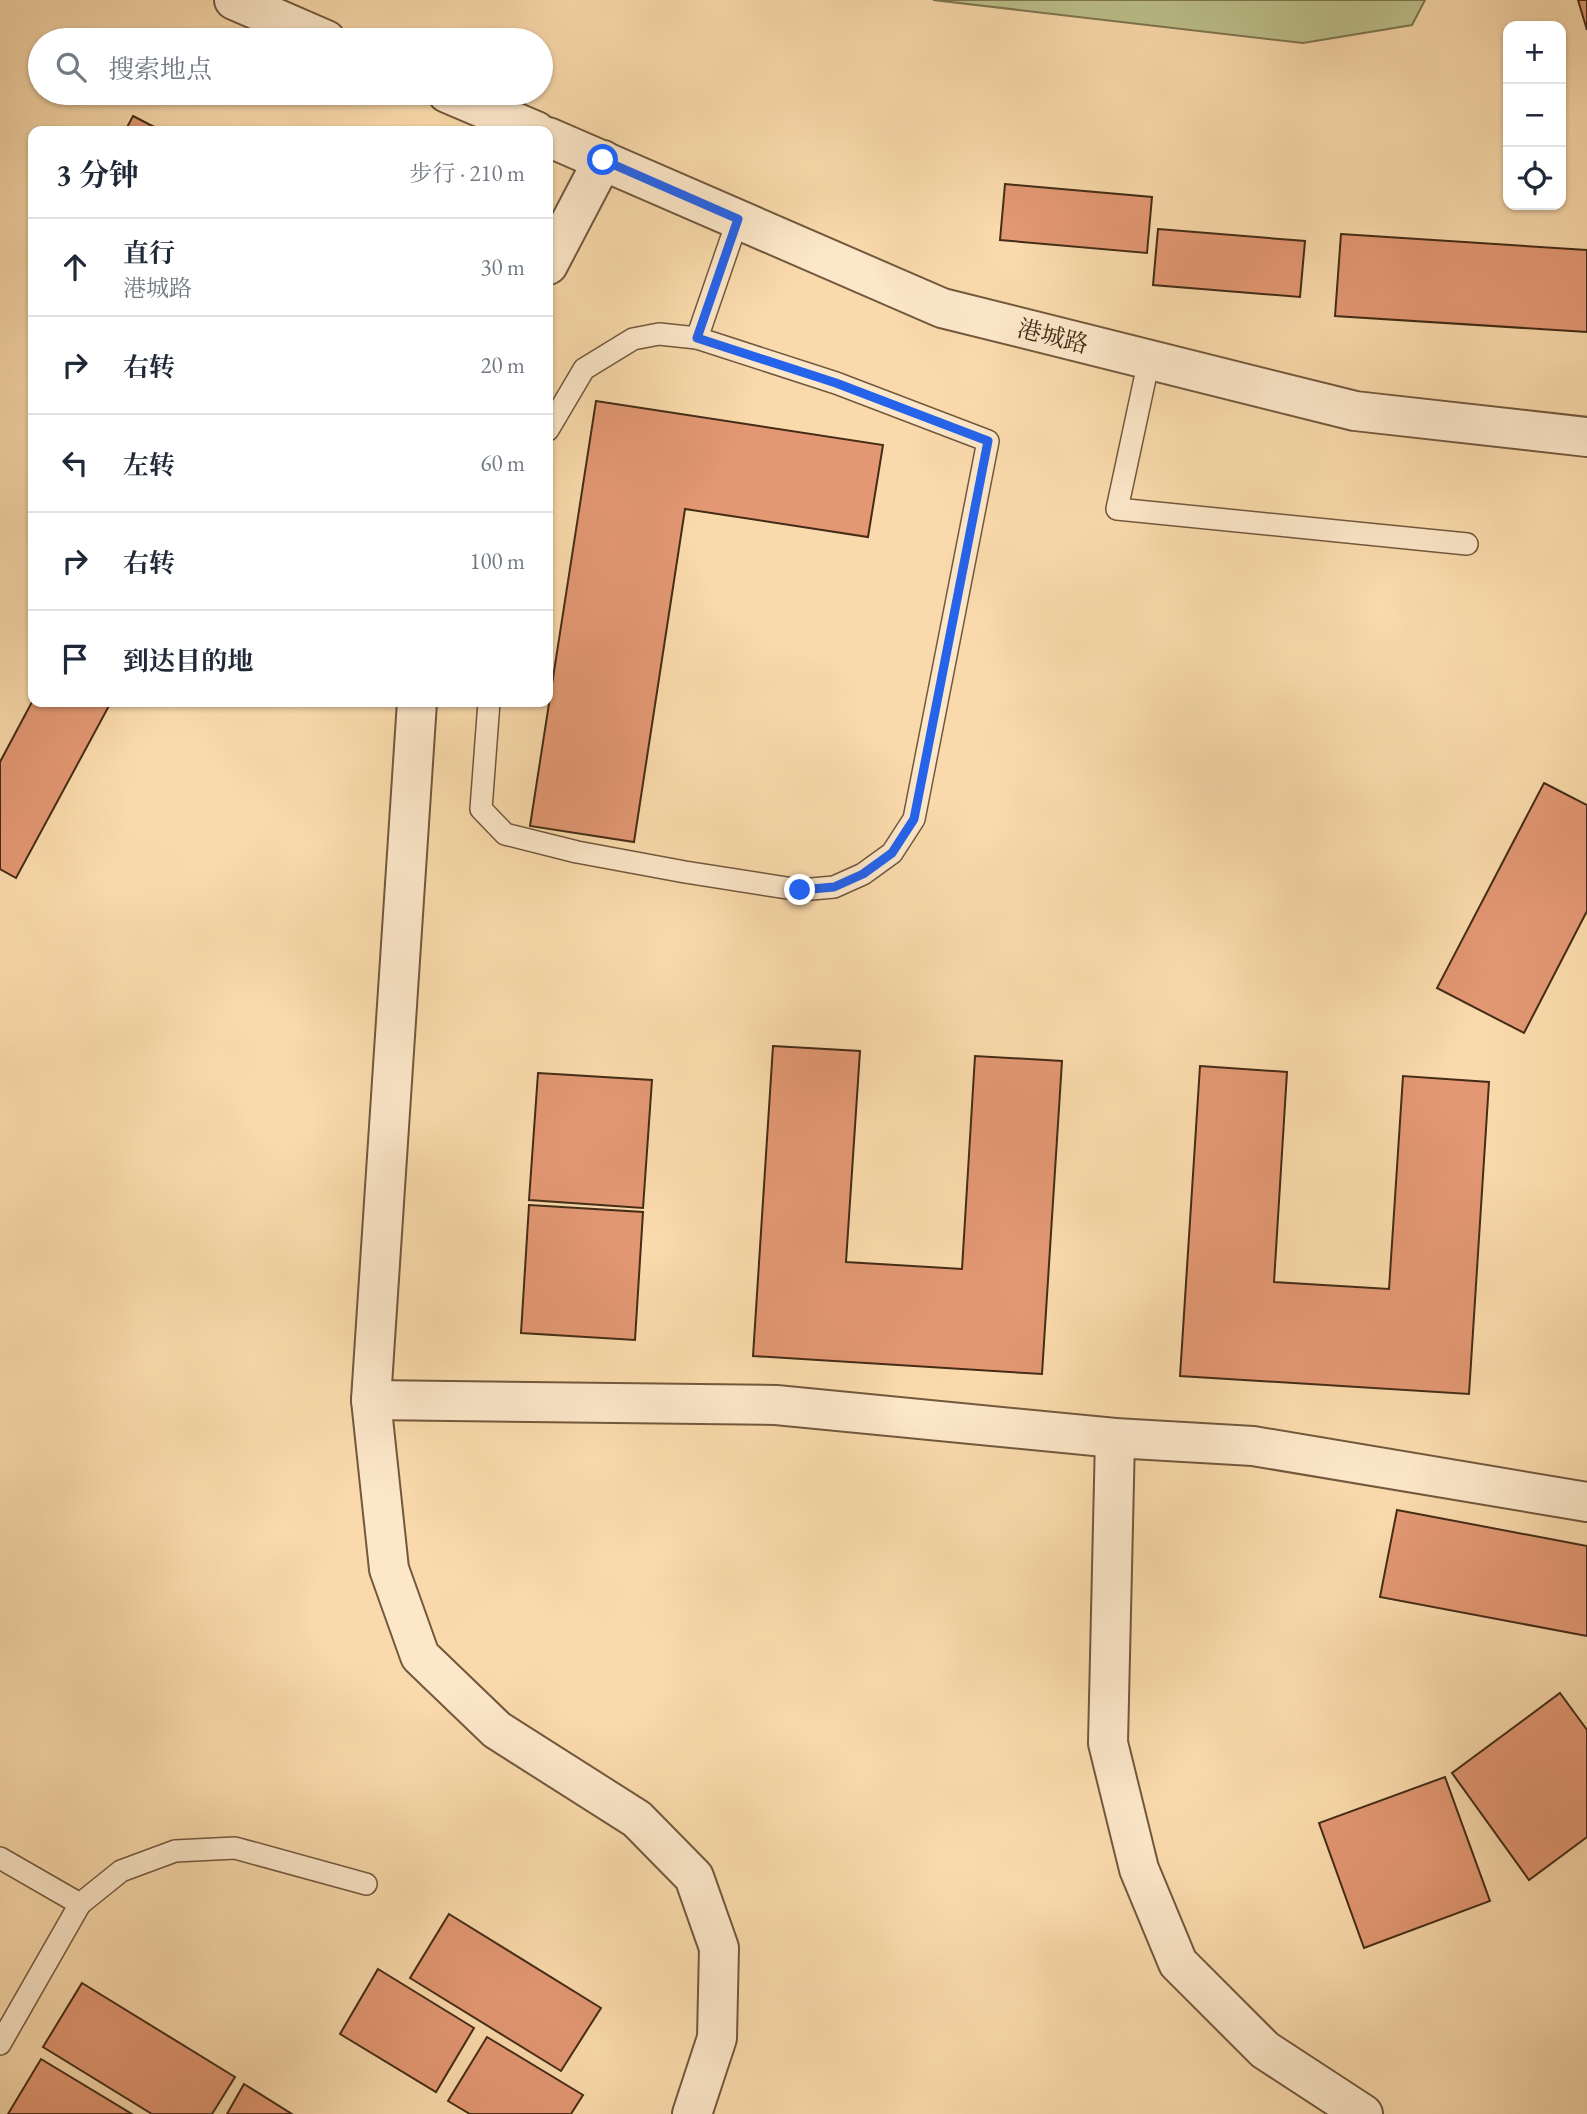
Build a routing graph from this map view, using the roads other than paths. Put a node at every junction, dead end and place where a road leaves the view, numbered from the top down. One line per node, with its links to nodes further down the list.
1 (234, 0): 2 (street)
2 (298, 28)
3 (475, 105): 4 (street)
4 (524, 126)
5 (553, 138): 6 (street, 港城路)
6 (603, 160): 7 (street, 港城路); 8 (street)
7 (738, 219): 9 (lane); 10 (street, 港城路)
8 (553, 255)
9 (697, 338): 11 (lane); 15 (lane)
10 (1149, 360): 12 (street, 港城路); 13 (lane)
11 (553, 422)
12 (1587, 437)
13 (1467, 544)
14 (417, 707): 16 (street)
15 (489, 707)
16 (372, 1400): 17 (street); 23 (street)
17 (1115, 1438): 18 (street); 24 (street)
18 (1587, 1502)
19 (0, 1858): 21 (lane)
20 (366, 1884): 21 (lane)
21 (80, 1904): 22 (lane)
22 (0, 2044)
23 (692, 2114)
24 (1363, 2114)

